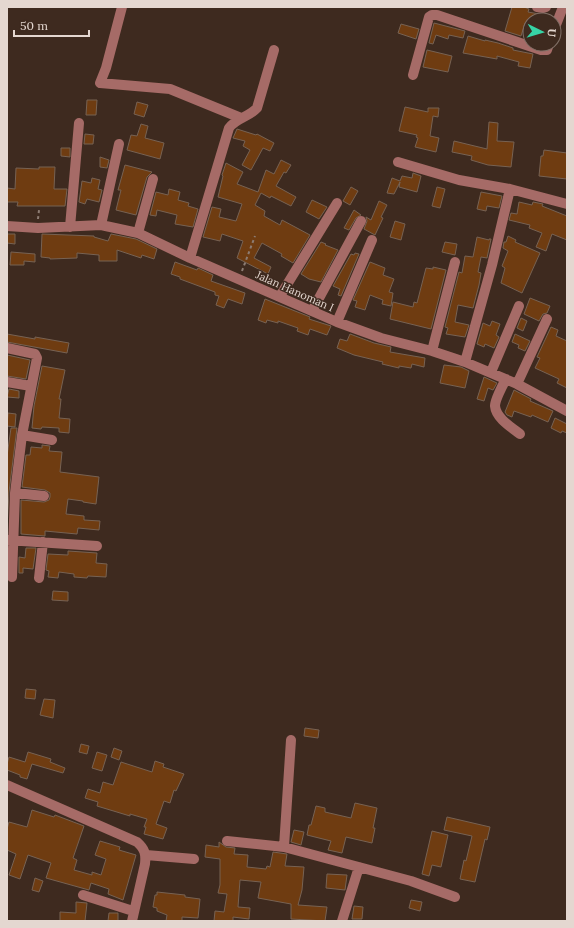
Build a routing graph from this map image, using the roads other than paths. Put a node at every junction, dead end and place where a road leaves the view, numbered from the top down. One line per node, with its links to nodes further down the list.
1 (122, 7): 7 (street)
2 (537, 7): 3 (street)
3 (546, 7)
4 (522, 44): 6 (street)
5 (274, 50): 7 (street)
6 (413, 75)
7 (241, 118): 21 (street)
8 (79, 123): 18 (street)
9 (119, 144): 16 (street)
10 (398, 162): 12 (street)
11 (153, 179): 19 (street)
12 (510, 189): 14 (street); 30 (street)
13 (337, 203): 23 (street)
14 (567, 204)
15 (361, 221): 25 (street)
16 (102, 225): 18 (street, Jalan Hanoman I); 19 (street, Jalan Hanoman I)
17 (7, 226): 18 (street, Jalan Hanoman I)
18 (70, 227)
19 (138, 233): 21 (street, Jalan Hanoman I)
20 (372, 240): 27 (street)
21 (190, 258): 23 (street, Jalan Hanoman I)
22 (455, 262): 29 (street)
23 (280, 296): 25 (street, Jalan Hanoman I)
24 (519, 306): 31 (street)
25 (312, 311): 27 (street, Jalan Hanoman I)
26 (547, 320): 34 (street)
27 (337, 322): 29 (street, Jalan Hanoman I)
28 (7, 348): 35 (street)
29 (432, 351): 30 (street, Jalan Hanoman I)
30 (465, 362): 31 (street, Jalan Hanoman I)
31 (491, 372): 32 (street, Jalan Hanoman I)
32 (506, 379): 34 (street, Jalan Hanoman I); 37 (street)
33 (7, 382): 35 (street)
34 (517, 384): 36 (street, Jalan Hanoman I)
35 (31, 386): 38 (street)
36 (567, 411)
37 (520, 434)
38 (22, 435): 39 (street); 40 (street)
39 (52, 440)
40 (15, 493): 41 (street); 42 (street)
41 (44, 496)
42 (10, 540): 43 (street); 45 (street)
43 (43, 542): 44 (street); 46 (street)
44 (97, 546)
45 (12, 577)
46 (39, 578)
47 (291, 740): 50 (street)
48 (7, 785): 51 (street)
49 (227, 841): 50 (street)
50 (284, 847): 53 (street)
51 (146, 855): 52 (street); 56 (street)
52 (194, 859)
53 (358, 867): 55 (street); 57 (street)
54 (82, 895): 56 (street)
55 (455, 898)
56 (133, 916)
57 (342, 921)

